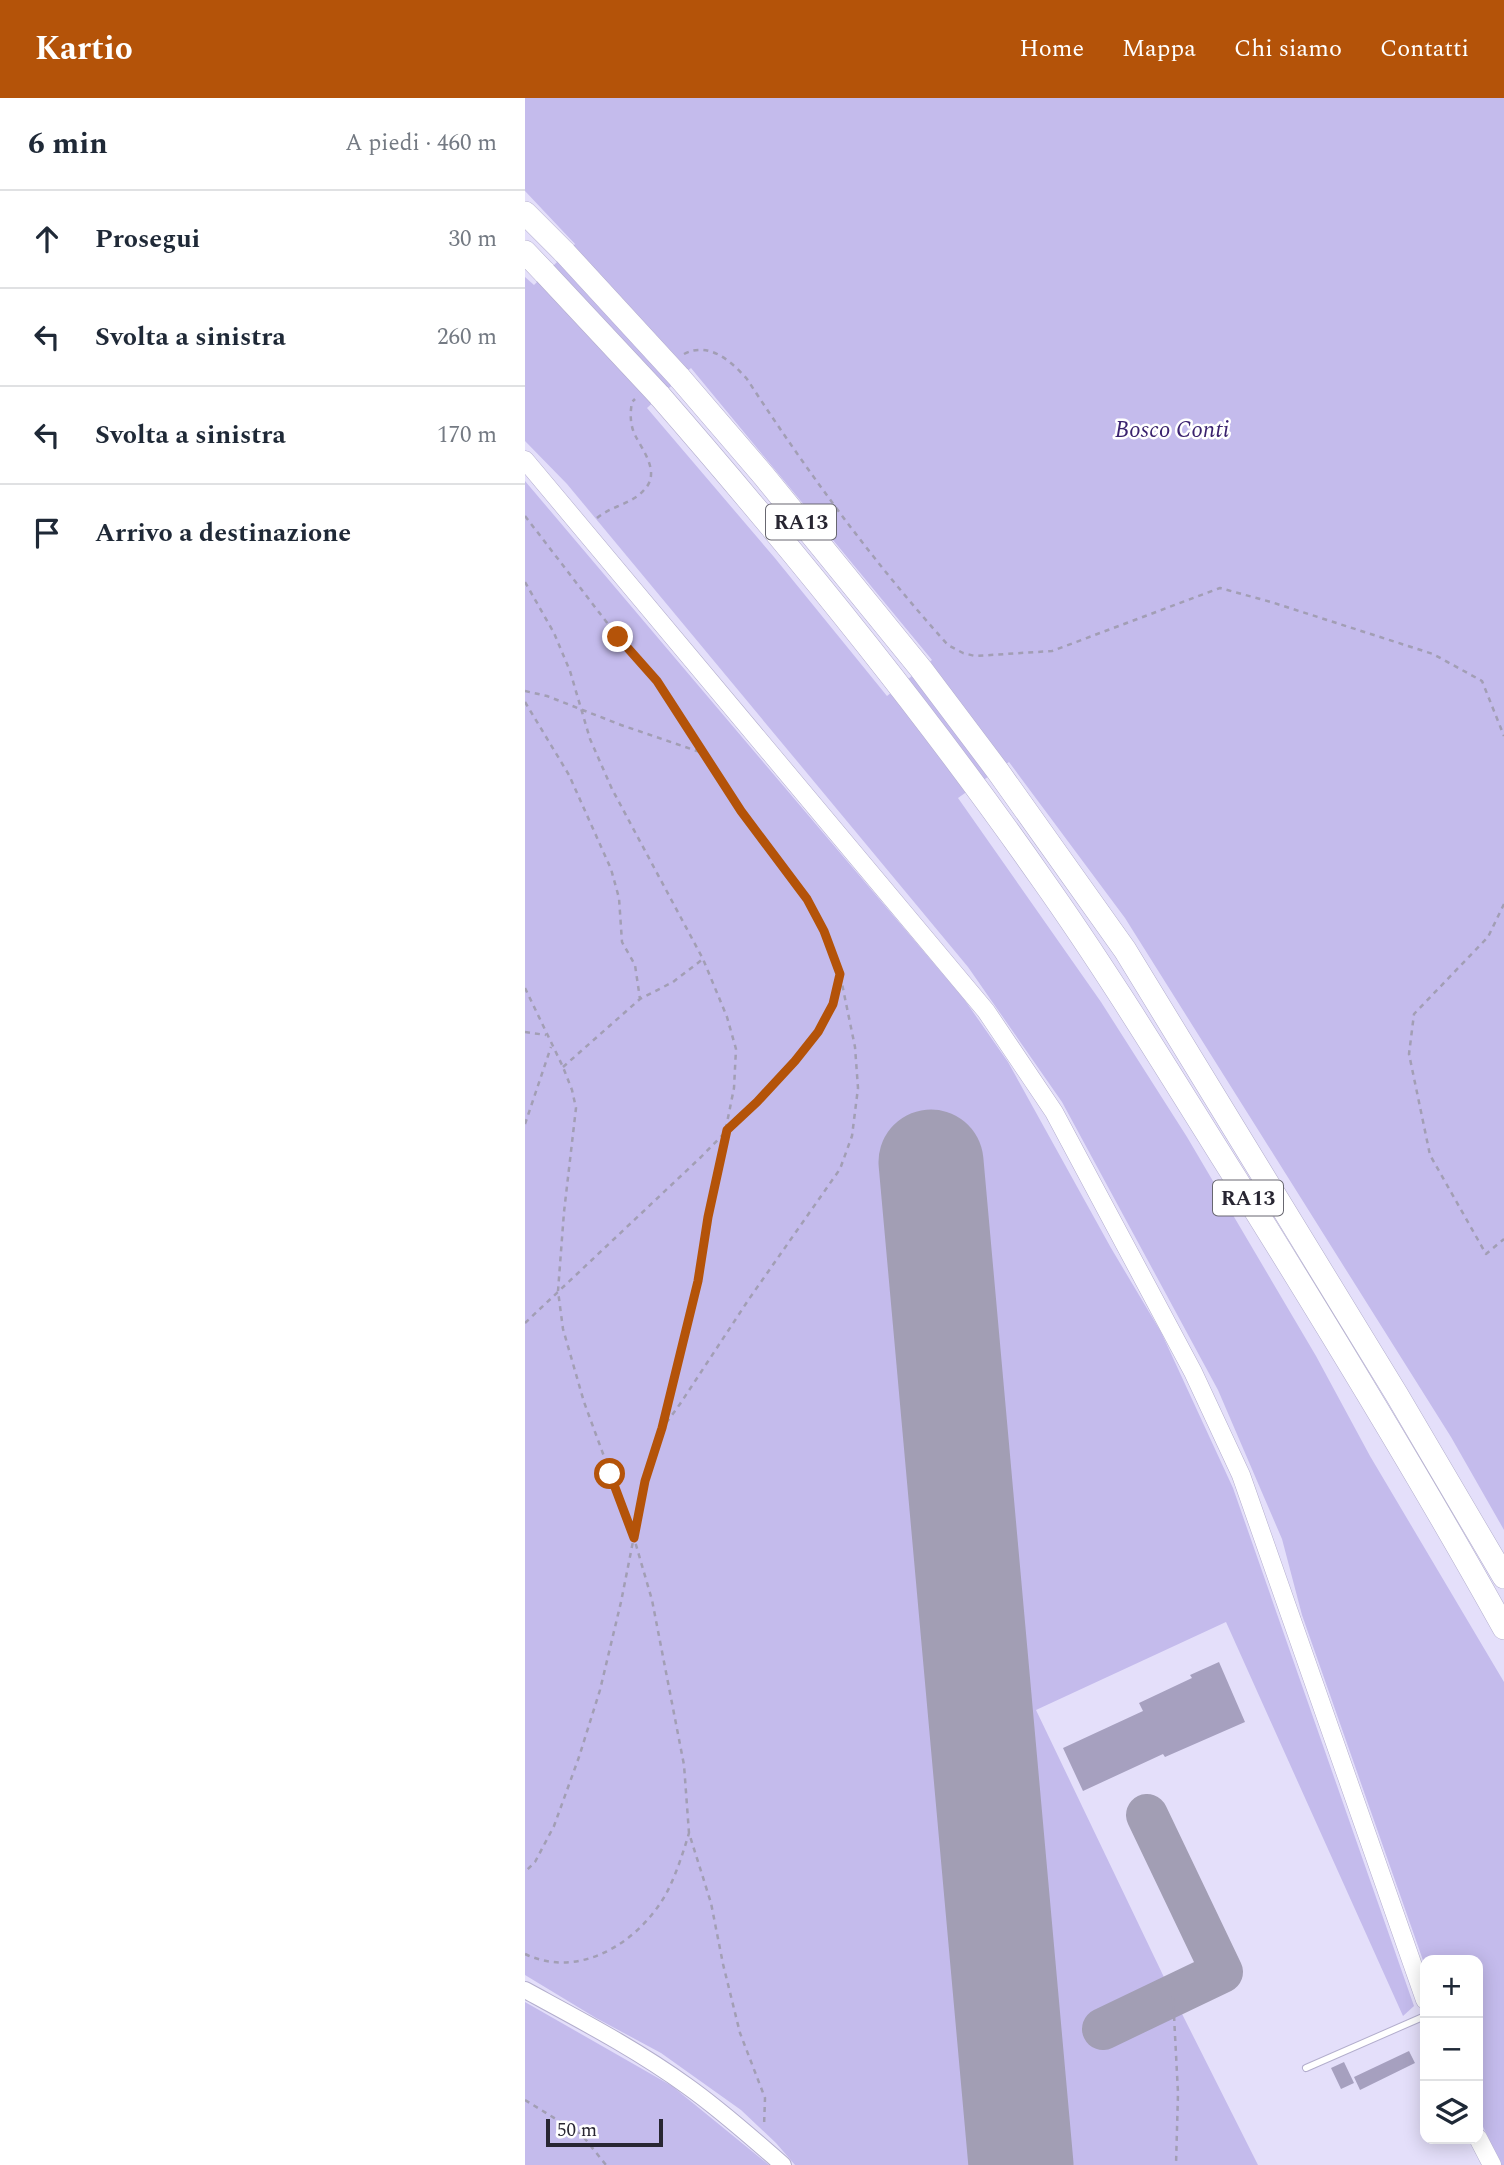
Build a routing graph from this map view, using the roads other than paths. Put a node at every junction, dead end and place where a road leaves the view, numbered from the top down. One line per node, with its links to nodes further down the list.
1 (525, 213): 4 (highway, RA13, bridge)
2 (525, 252): 5 (highway, RA13, bridge)
3 (525, 460): 6 (main road)
4 (1504, 1577)
5 (1504, 1628)
6 (1420, 1986)
7 (525, 1990): 11 (street)
8 (1420, 2018): 9 (lane)
9 (1306, 2068)
10 (1481, 2144): 12 (main road)
11 (783, 2165)
12 (1492, 2165)

